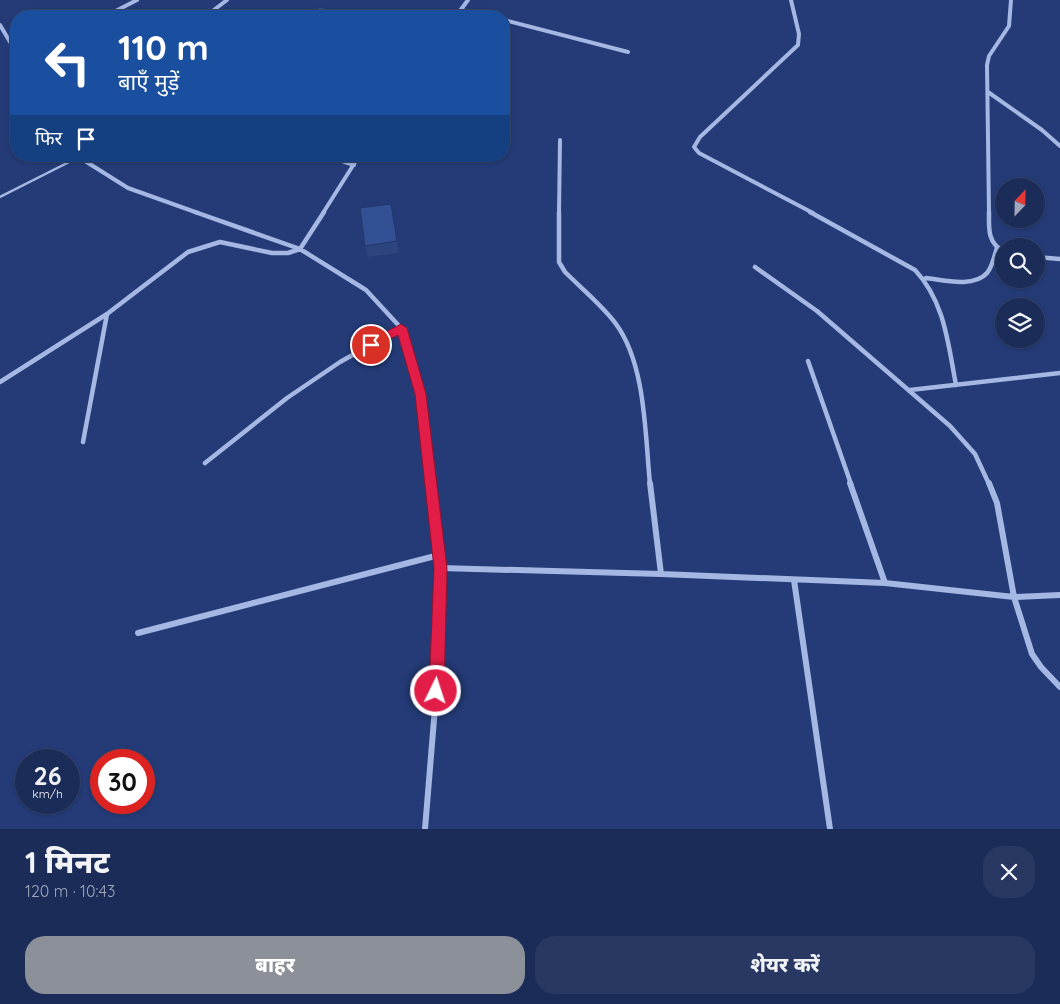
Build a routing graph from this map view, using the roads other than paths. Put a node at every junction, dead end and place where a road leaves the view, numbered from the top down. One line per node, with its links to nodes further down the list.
1 (137, 0): 6 (street)
2 (227, 0): 7 (street)
3 (468, 0): 8 (street)
4 (791, 0): 28 (street)
5 (1011, 0): 13 (street)
6 (118, 10)
7 (214, 10)
8 (461, 10)
9 (510, 22): 12 (street)
10 (0, 25): 11 (street)
11 (10, 42)
12 (628, 52)
13 (988, 92): 15 (street); 22 (street)
14 (560, 140): 40 (street)
15 (1060, 146)
16 (68, 162): 21 (lane)
17 (86, 162): 23 (street)
18 (345, 162): 20 (street)
19 (356, 162): 20 (street)
20 (354, 165): 23 (street)
21 (0, 197)
22 (995, 245)
23 (300, 249): 29 (street); 30 (street)
24 (995, 254): 28 (street)
25 (1045, 258): 26 (street)
26 (1060, 259)
27 (755, 267): 35 (street)
28 (926, 278): 34 (street)
29 (107, 314): 33 (street); 36 (street)
30 (401, 328): 37 (street); 38 (street)
31 (808, 361): 42 (street)
32 (1060, 374): 34 (street)
33 (0, 382)
34 (956, 385): 35 (street)
35 (910, 390): 44 (street)
36 (83, 442)
37 (205, 463)
38 (439, 555): 39 (street); 45 (street)
39 (440, 568): 40 (street); 47 (street)
40 (661, 574): 41 (street)
41 (794, 580): 42 (street); 48 (street)
42 (885, 583): 44 (street)
43 (1060, 595): 44 (street)
44 (1014, 597): 46 (street)
45 (138, 633)
46 (1060, 687)
47 (425, 829)
48 (830, 829)

